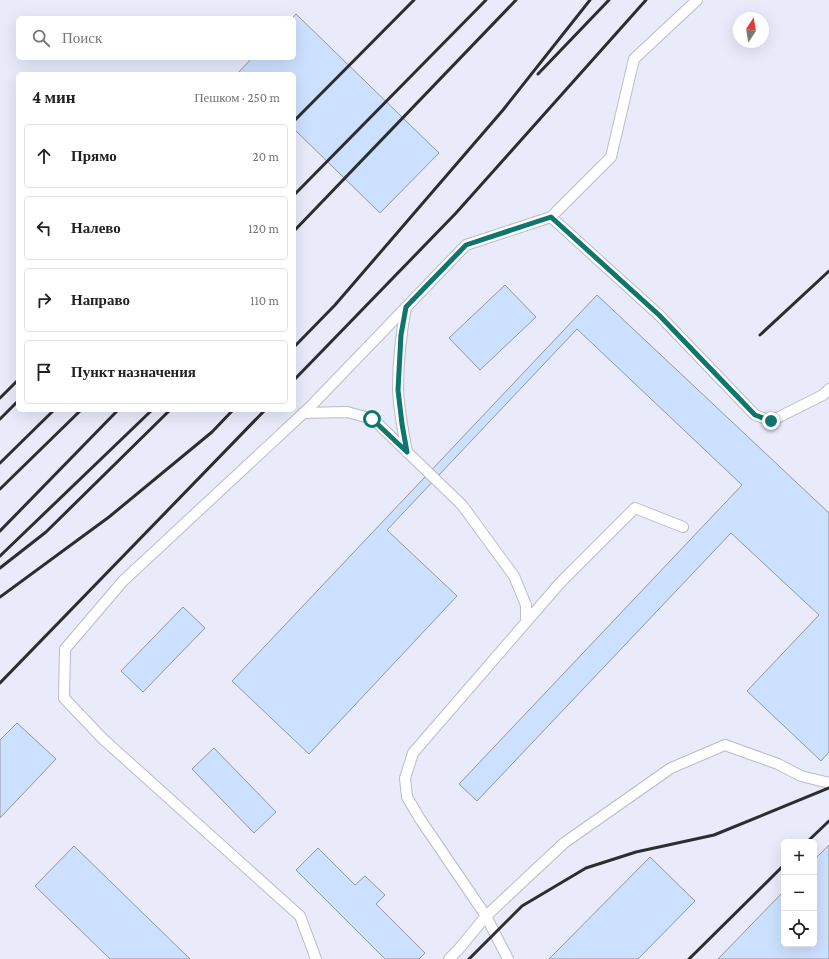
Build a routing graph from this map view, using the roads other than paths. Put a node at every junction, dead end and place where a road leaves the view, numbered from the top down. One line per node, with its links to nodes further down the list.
1 (697, 0): 2 (lane)
2 (551, 217): 3 (lane); 4 (lane)
3 (406, 307): 5 (lane); 6 (lane)
4 (829, 389)
5 (303, 413): 6 (lane); 11 (lane)
6 (407, 452): 8 (lane)
7 (683, 527): 8 (lane)
8 (526, 622): 10 (lane)
9 (829, 783): 10 (lane)
10 (486, 916): 12 (lane); 13 (lane)
11 (316, 959)
12 (449, 959)
13 (508, 959)

